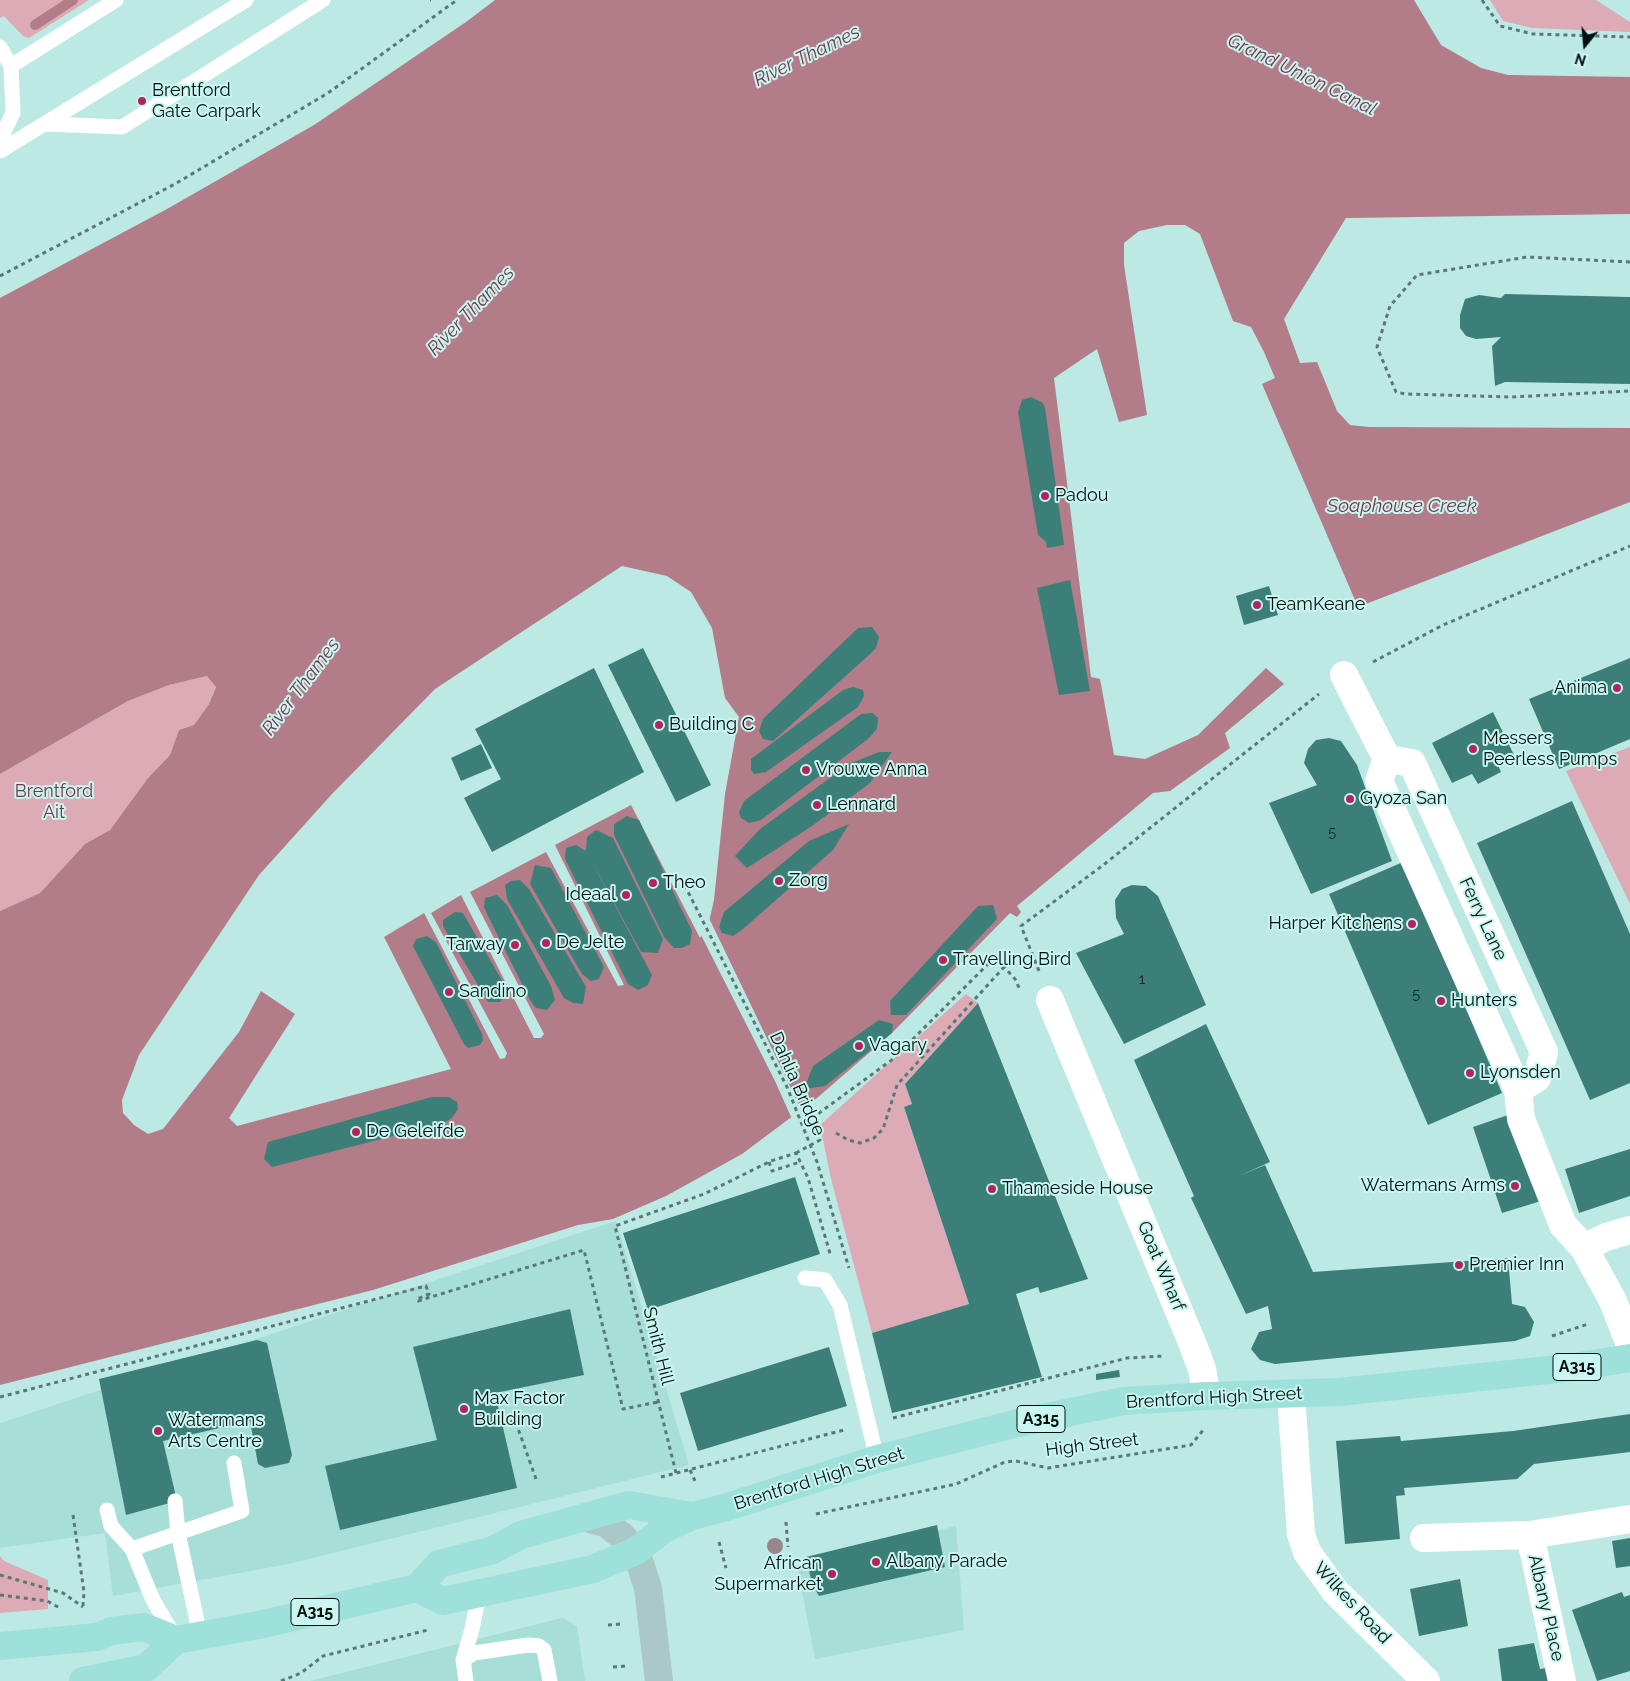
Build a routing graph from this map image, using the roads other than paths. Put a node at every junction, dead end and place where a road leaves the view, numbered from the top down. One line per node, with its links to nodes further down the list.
1 (116, 0): 5 (lane)
2 (246, 0): 6 (lane)
3 (323, 0): 6 (lane)
4 (0, 47): 5 (lane)
5 (11, 66): 7 (lane)
6 (46, 124): 8 (lane)
7 (0, 140)
8 (0, 151)
9 (1344, 675): 10 (street)
10 (1387, 759): 12 (street); 12 (street, Ferry Lane)
11 (1050, 1000): 19 (street, Goat Wharf)
12 (1519, 1097): 14 (street)
13 (1630, 1230): 14 (street)
14 (1584, 1248): 16 (street)
15 (805, 1278): 20 (lane)
16 (1630, 1345)
17 (1630, 1358): 18 (main road, Brentford High Street / A315)
18 (1291, 1395): 19 (main road, Brentford High Street / A315); 41 (street, Wilkes Road)
19 (1207, 1396): 20 (main road, Brentford High Street / A315)
20 (877, 1459): 24 (main road, Brentford High Street / A315)
21 (234, 1463): 27 (lane)
22 (175, 1501): 27 (lane)
23 (107, 1510): 30 (lane)
24 (692, 1516): 25 (main road, Brentford High Street / A315); 31 (main road, Brentford High Street / A315)
25 (586, 1518): 31 (main road); 32 (main road, Brentford High Street / A315)
26 (1630, 1519): 28 (street, Albany Place)
27 (178, 1533): 30 (lane); 34 (lane)
28 (1530, 1535): 29 (street, Albany Place); 42 (street, Albany Place)
29 (1424, 1538)
30 (132, 1549): 34 (lane)
31 (636, 1551): 33 (main road, Brentford High Street / A315); 40 (main road)
32 (417, 1588): 33 (main road, Brentford High Street / A315); 34 (main road, A315)
33 (470, 1596): 36 (lane)
34 (188, 1638): 35 (main road); 37 (main road)
35 (0, 1646)
36 (464, 1660): 38 (lane); 39 (lane)
37 (84, 1681)
38 (466, 1681)
39 (550, 1681)
40 (659, 1681)
41 (1426, 1681)
42 (1562, 1681)

